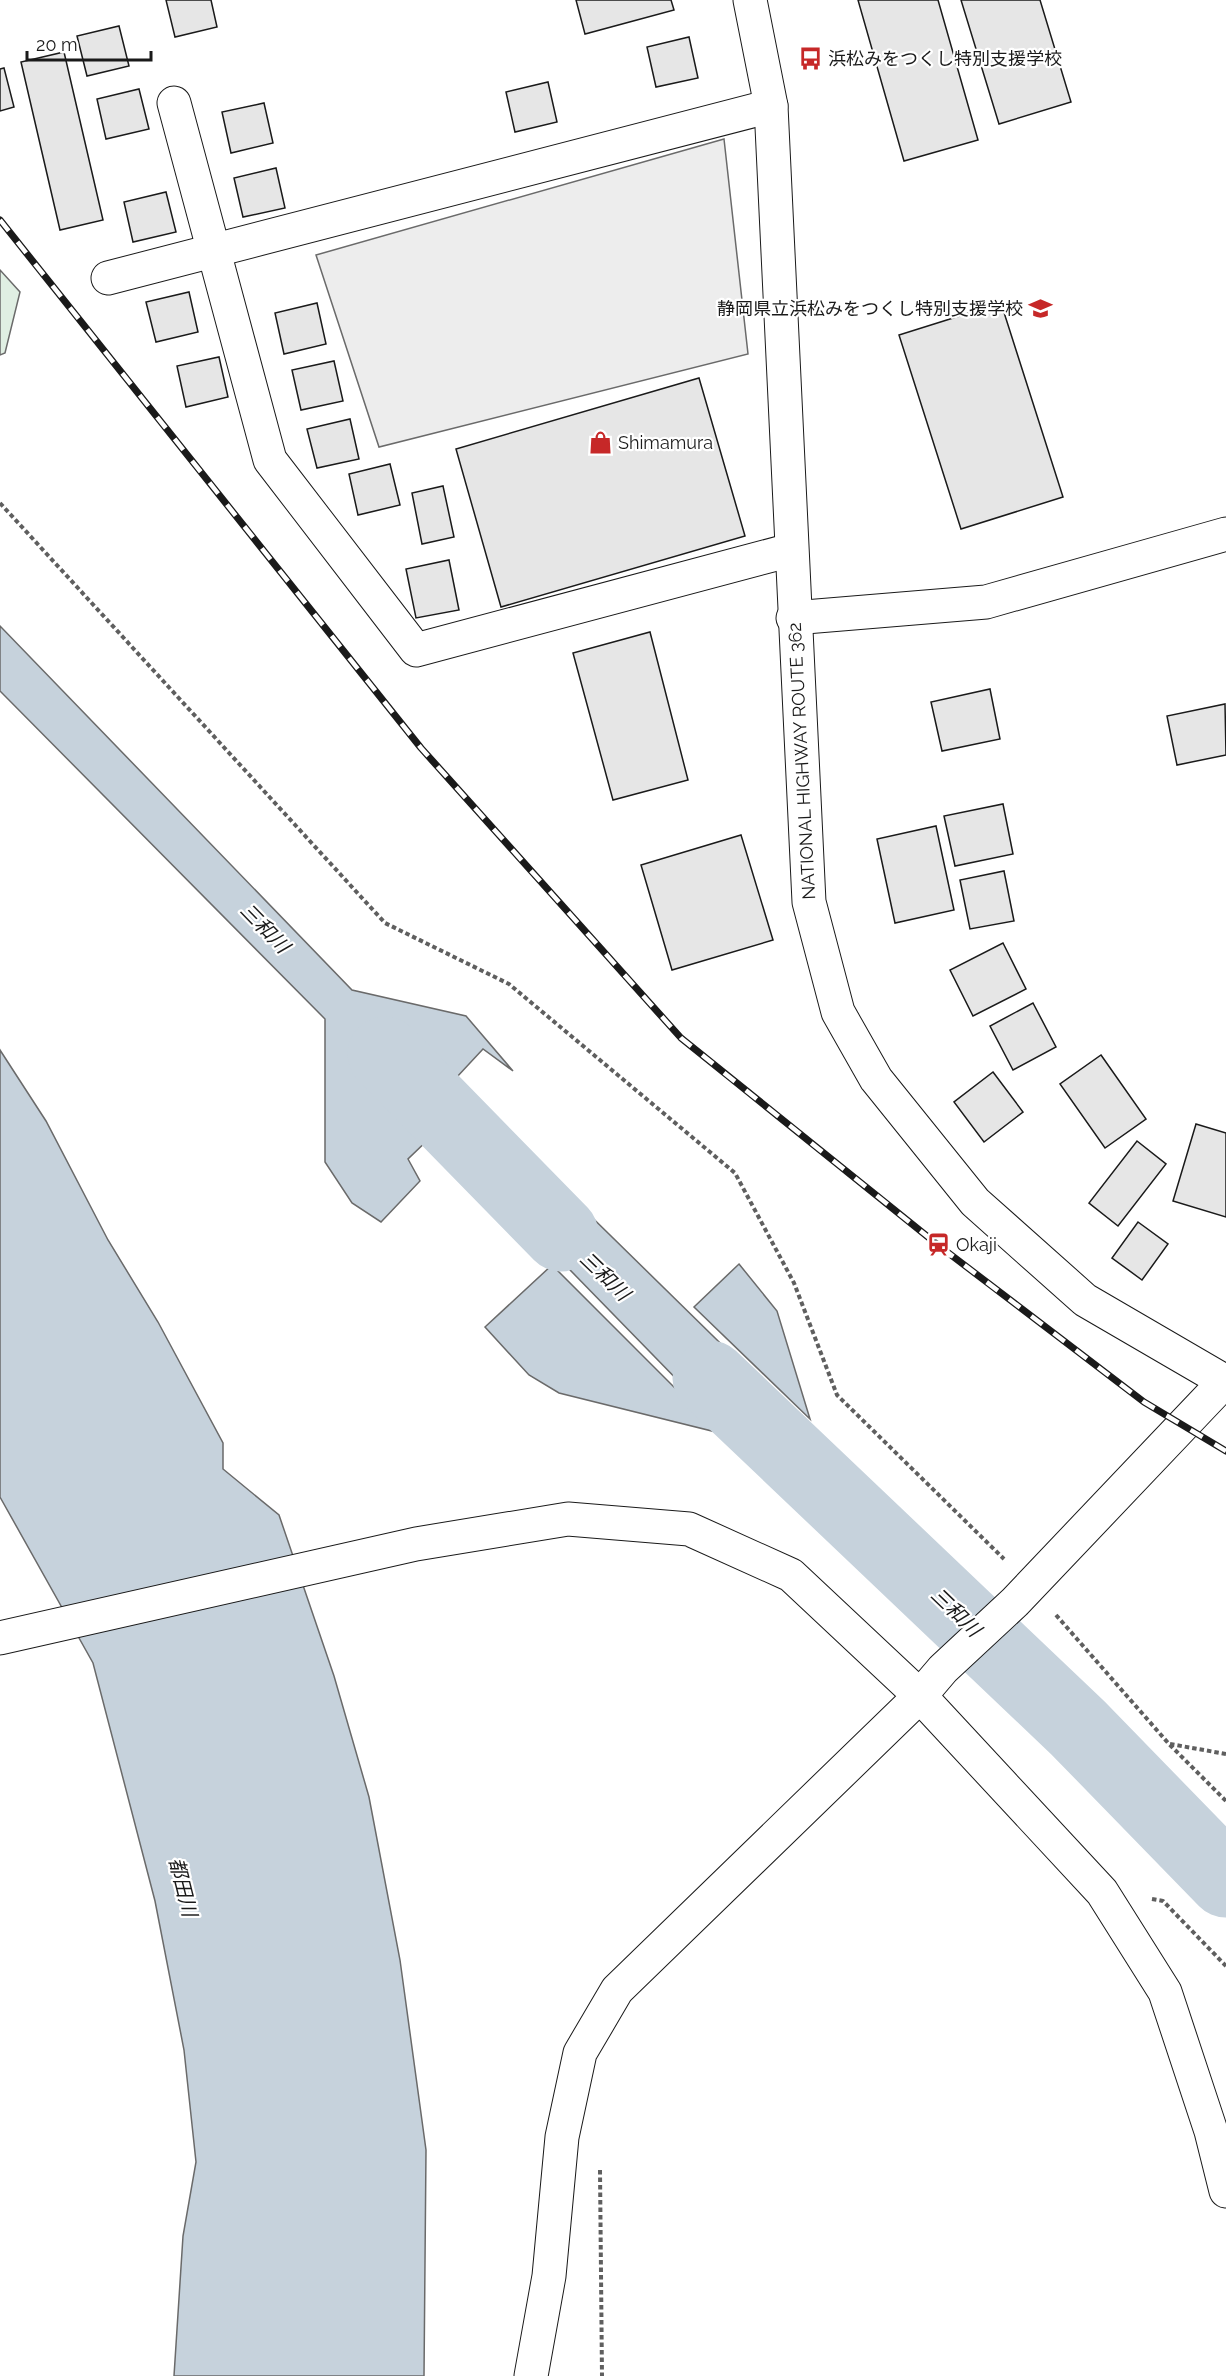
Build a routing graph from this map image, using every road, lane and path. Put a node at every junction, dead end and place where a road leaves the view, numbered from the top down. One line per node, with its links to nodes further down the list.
1 (750, 0): 3 (main road, NATIONAL HIGHWAY ROUTE 362)
2 (174, 103): 4 (main road)
3 (771, 106): 4 (main road); 8 (main road, NATIONAL HIGHWAY ROUTE 362)
4 (213, 250): 5 (main road); 8 (main road)
5 (108, 278)
6 (0, 503): 11 (path)
7 (1226, 534): 9 (main road)
8 (790, 550): 9 (main road, NATIONAL HIGHWAY ROUTE 362)
9 (793, 618): 10 (main road, NATIONAL HIGHWAY ROUTE 362)
10 (1225, 1382): 11 (main road)
11 (1023, 1593): 13 (main road); 14 (path)
12 (0, 1638): 13 (main road)
13 (920, 1696): 17 (main road); 21 (main road)
14 (1169, 1744): 15 (path); 16 (path)
15 (1226, 1754)
16 (1226, 1802)
17 (1102, 1892): 18 (path); 20 (main road)
18 (1226, 1966)
19 (600, 2167): 22 (path)
20 (1226, 2191)
21 (531, 2376)
22 (602, 2376)

